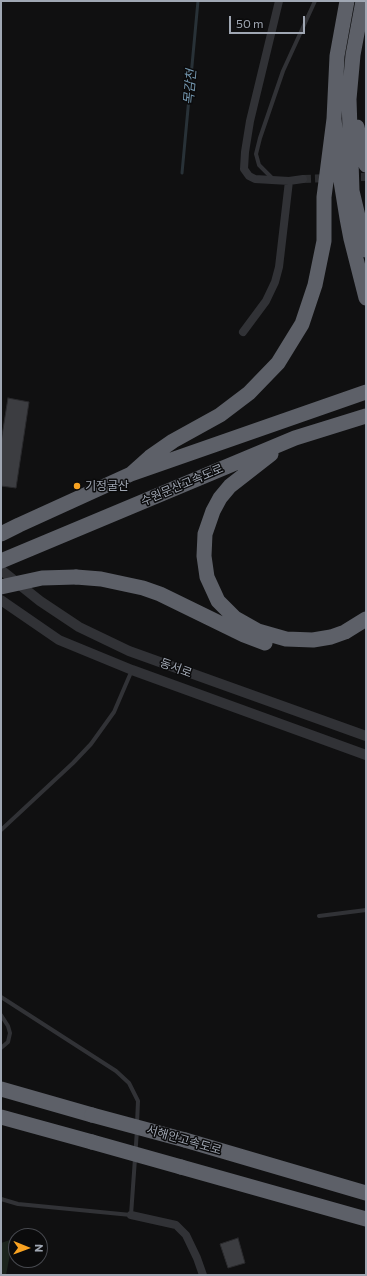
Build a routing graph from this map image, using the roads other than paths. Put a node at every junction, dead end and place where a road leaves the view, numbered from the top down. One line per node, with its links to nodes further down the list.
1 (279, 1): 8 (street)
2 (315, 1): 8 (lane)
3 (347, 1): 6 (highway)
4 (363, 1): 5 (highway)
5 (350, 99): 7 (highway); 11 (highway)
6 (334, 119): 12 (highway); 17 (highway)
7 (366, 165)
8 (273, 179): 10 (street)
9 (303, 180): 10 (street)
10 (289, 181): 13 (street)
11 (366, 250)
12 (366, 298)
13 (244, 332)
14 (366, 392): 17 (highway, 수원문산고속도로)
15 (366, 416): 16 (highway, 수원문산고속도로)
16 (295, 438): 19 (highway, 수원문산고속도로); 23 (highway)
17 (131, 474): 18 (highway, 수원문산고속도로)
18 (1, 534)
19 (1, 561)
20 (1, 570): 26 (street, 동서로)
21 (1, 587): 24 (highway, bridge)
22 (1, 600): 25 (street, 동서로)
23 (366, 619)
24 (366, 632)
25 (132, 670): 27 (street, 동서로); 28 (lane)
26 (366, 736)
27 (366, 755)
28 (1, 830)
29 (366, 910): 30 (lane)
30 (319, 916)
31 (1, 997): 38 (lane)
32 (1, 1015): 33 (lane)
33 (1, 1048)
34 (1, 1089): 36 (highway, 서해안고속도로, bridge)
35 (1, 1117): 39 (highway, bridge)
36 (366, 1193)
37 (1, 1198): 38 (lane)
38 (131, 1215): 40 (street)
39 (366, 1219)
40 (203, 1275)

